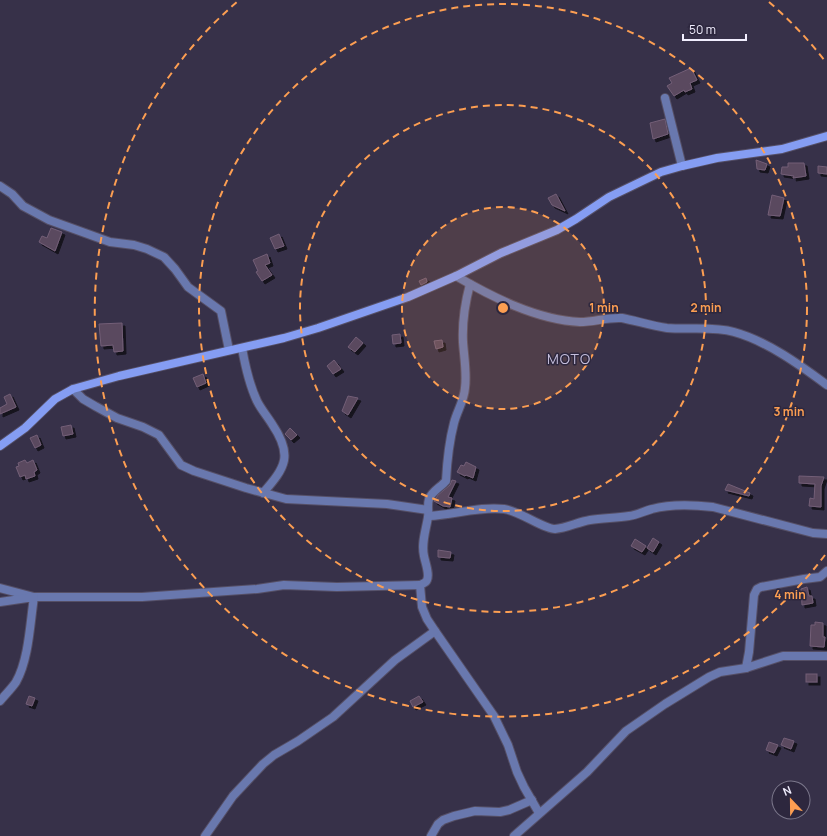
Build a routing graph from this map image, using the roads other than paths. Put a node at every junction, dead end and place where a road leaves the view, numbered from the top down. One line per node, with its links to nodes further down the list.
1 (665, 98): 3 (street)
2 (827, 136): 3 (street)
3 (682, 166): 5 (street)
4 (0, 186): 8 (street)
5 (456, 276): 6 (street); 7 (street)
6 (470, 284): 9 (street); 13 (street)
7 (242, 348): 8 (street); 12 (street)
8 (229, 350): 10 (street)
9 (827, 385)
10 (74, 389): 11 (street); 12 (street)
11 (0, 446)
12 (263, 493): 13 (street)
13 (428, 513): 14 (street); 16 (street)
14 (827, 534)
15 (827, 571): 22 (street)
16 (420, 585): 18 (street); 20 (street)
17 (0, 588): 18 (street)
18 (34, 598): 19 (street); 23 (street)
19 (0, 602)
20 (435, 631): 24 (street); 26 (street)
21 (827, 656): 22 (street)
22 (746, 668): 25 (street)
23 (0, 701)
24 (532, 800): 25 (street); 27 (street)
25 (539, 813): 28 (street)
26 (205, 836)
27 (431, 836)
28 (514, 836)

